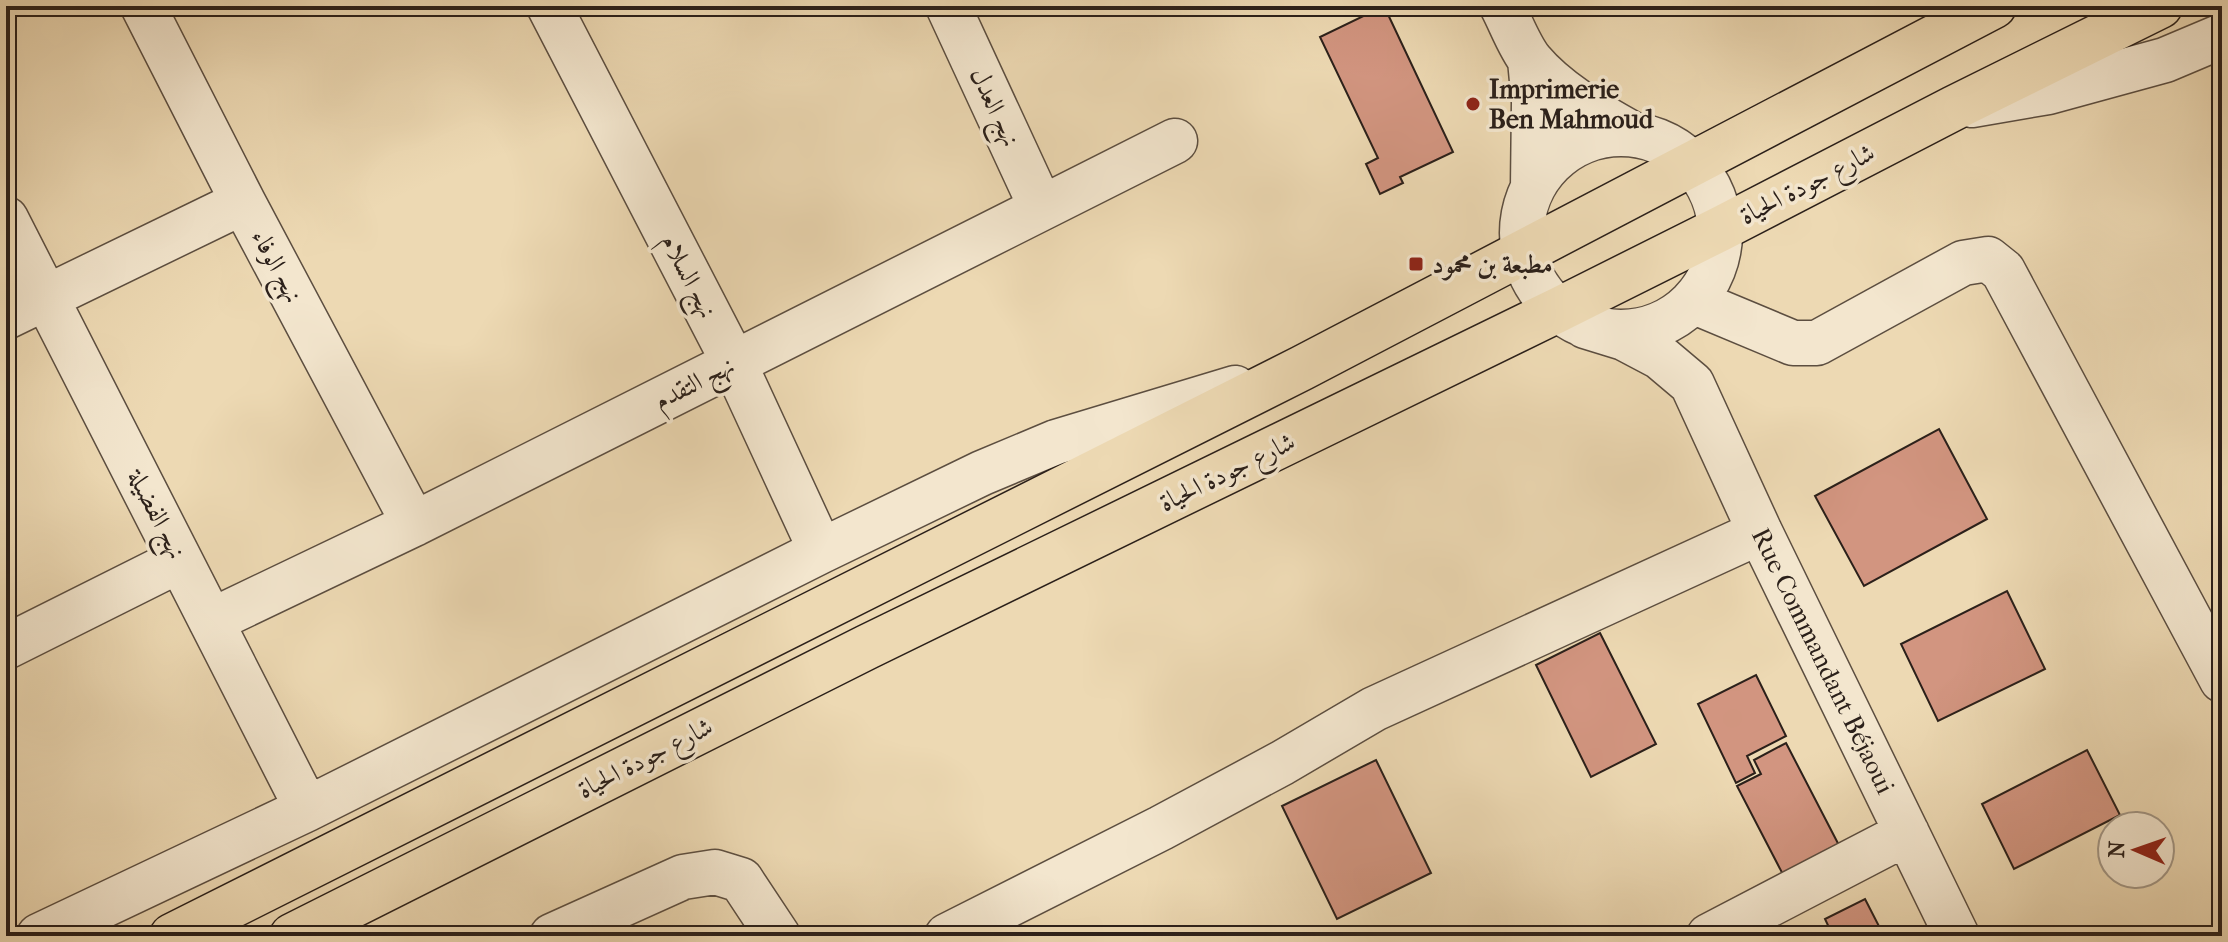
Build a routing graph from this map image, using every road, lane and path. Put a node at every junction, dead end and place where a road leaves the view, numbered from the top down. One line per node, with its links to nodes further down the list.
1 (143, 6): 15 (street, نهج الوفاء)
2 (549, 6): 23 (street, نهج السلام)
3 (948, 6): 16 (street, نهج العدل)
4 (1502, 6): 9 (street)
5 (1994, 6): 7 (highway, شارع جودة الحياة)
6 (2160, 6): 10 (highway, شارع جودة الحياة)
7 (1956, 20): 13 (highway, شارع جودة الحياة)
8 (2222, 36): 10 (street)
9 (1530, 60): 11 (street); 14 (street)
10 (1954, 108): 19 (highway, شارع جودة الحياة)
11 (1632, 134): 13 (street); 14 (street)
12 (1175, 141): 16 (street, نهج التقدم)
13 (1692, 162): 18 (highway, شارع جودة الحياة); 19 (street)
14 (1533, 187): 18 (street)
15 (243, 202): 20 (street); 26 (street, نهج الوفاء)
16 (1041, 207): 23 (street, نهج التقدم)
17 (6, 219): 20 (street, نهج الفضيلة)
18 (1523, 252): 22 (street); 24 (highway, شارع جودة الحياة)
19 (1712, 267): 22 (highway, شارع جودة الحياة); 22 (street); 25 (street); 32 (street)
20 (46, 298): 21 (street); 29 (street, نهج الفضيلة)
21 (6, 317)
22 (1572, 318): 25 (street); 37 (highway, شارع جودة الحياة)
23 (734, 363): 26 (street, نهج التقدم); 28 (street, نهج السلام)
24 (1302, 368): 28 (street); 36 (highway, شارع جودة الحياة)
25 (1692, 384): 27 (street, Rue Commandant Béjaoui)
26 (414, 524): 30 (street, نهج التقدم)
27 (1760, 532): 34 (street, Rue Commandant Béjaoui); 40 (street)
28 (821, 551): 33 (street)
29 (180, 560): 30 (street, نهج الفضيلة); 31 (street)
30 (211, 621): 33 (street, نهج الفضيلة)
31 (6, 647)
32 (2222, 680)
33 (307, 809): 35 (street)
34 (1907, 833): 41 (street); 42 (street, Rue Commandant Béjaoui)
35 (39, 936)
36 (172, 936)
37 (292, 936)
38 (552, 936): 39 (street)
39 (778, 936)
40 (947, 936)
41 (1709, 936)
42 (1957, 936)

